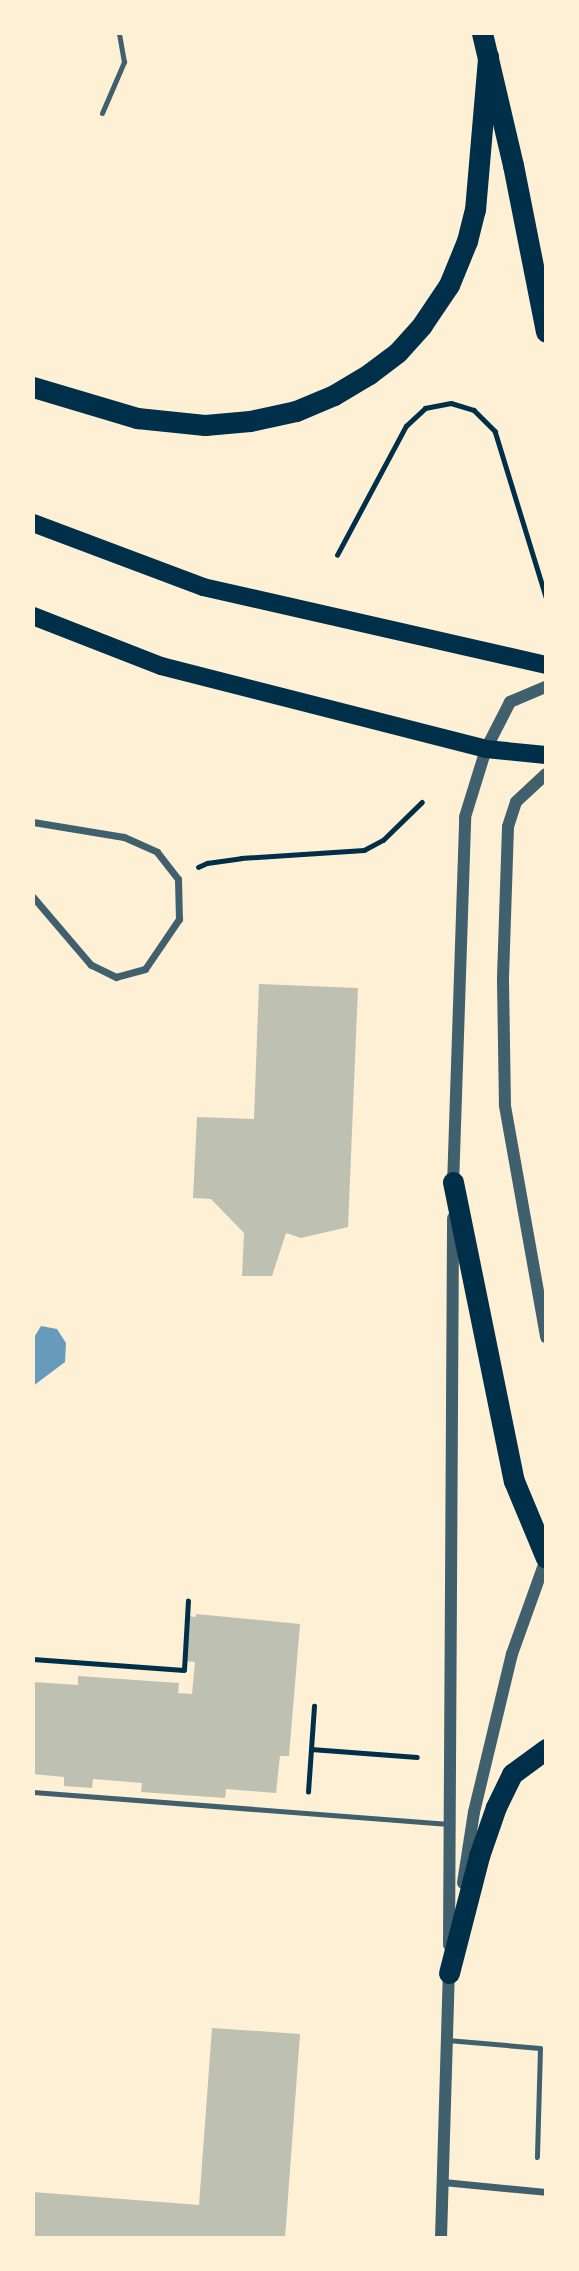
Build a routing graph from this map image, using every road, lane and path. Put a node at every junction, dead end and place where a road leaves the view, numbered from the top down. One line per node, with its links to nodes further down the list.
1 (119, 33): 4 (lane)
2 (482, 33): 3 (highway)
3 (488, 58): 5 (highway); 6 (highway)
4 (102, 113)
5 (546, 332)
6 (33, 387)
7 (33, 523): 11 (main road)
8 (337, 555): 9 (path)
9 (545, 595)
10 (33, 616): 13 (main road)
11 (546, 666)
12 (546, 687): 13 (street)
13 (486, 749): 14 (main road); 20 (street)
14 (546, 755)
15 (546, 774): 21 (street)
16 (422, 802): 18 (path)
17 (33, 822): 18 (street)
18 (178, 878): 19 (street)
19 (33, 897)
20 (453, 1182): 22 (highway); 31 (street)
21 (546, 1337)
22 (546, 1559): 32 (street)
23 (188, 1601): 24 (path)
24 (33, 1659)
25 (314, 1706): 26 (path)
26 (311, 1749): 28 (path); 30 (path)
27 (546, 1749): 32 (highway)
28 (417, 1757)
29 (33, 1792): 30 (lane)
30 (307, 1813): 31 (lane)
31 (450, 1824): 32 (street)
32 (449, 1973): 33 (street)
33 (447, 2040): 34 (lane); 35 (street)
34 (537, 2157)
35 (443, 2182): 36 (street); 37 (street)
36 (546, 2192)
37 (441, 2238)

